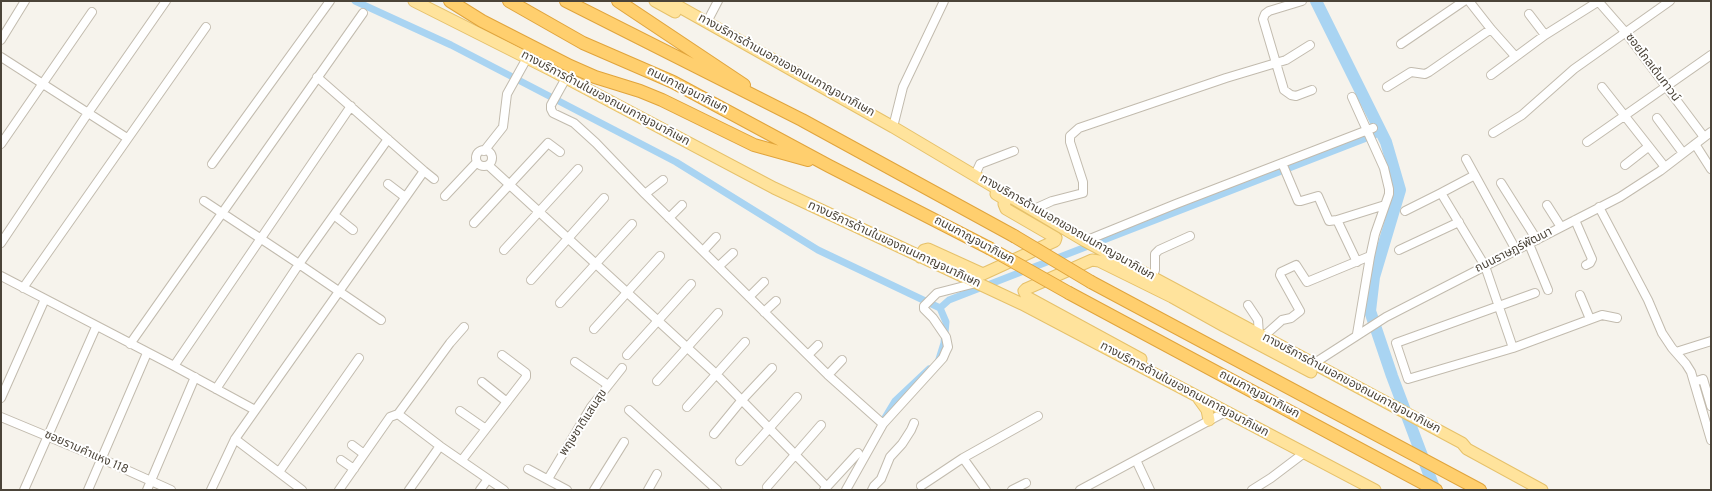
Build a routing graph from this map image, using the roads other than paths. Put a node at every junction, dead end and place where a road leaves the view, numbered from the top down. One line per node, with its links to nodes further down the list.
1 (25, 1): 26 (street)
2 (166, 1): 44 (street)
3 (330, 1): 65 (street)
4 (414, 1): 32 (main road, ทางบริการด้านในของถนนกาญจนาภิเษก)
5 (450, 1): 68 (highway)
6 (509, 1): 68 (highway, ถนนกาญจนาภิเษก)
7 (566, 1): 47 (highway, ถนนกาญจนาภิเษก)
8 (618, 1): 47 (highway)
9 (655, 1): 86 (main road)
10 (669, 1): 21 (main road, ทางบริการด้านนอกของถนนกาญจนาภิเษก)
11 (718, 1): 21 (street)
12 (944, 1): 48 (street)
13 (1302, 1): 33 (street)
14 (1464, 1): 27 (street)
15 (1469, 1): 23 (street)
16 (1599, 1): 24 (street, ซอยโกลเด้นทาวน์); 25 (street)
17 (1670, 1): 24 (street)
18 (92, 12): 37 (street)
19 (363, 13): 35 (street)
20 (1529, 14): 25 (street)
21 (708, 22): 48 (main road, ทางบริการด้านนอกของถนนกาญจนาภิเษก)
22 (206, 27): 53 (street)
23 (1491, 29): 30 (street); 39 (street)
24 (1626, 33): 38 (street, ซอยโกลเด้นทาวน์); 51 (street)
25 (1545, 35): 30 (street)
26 (1, 40)
27 (1401, 44)
28 (1310, 45): 33 (street)
29 (1711, 55): 38 (street)
30 (1515, 56): 34 (street)
31 (1, 57): 37 (street)
32 (525, 62): 36 (main road, ทางบริการด้านในของถนนกาญจนาภิเษก); 59 (street)
33 (1275, 63): 41 (street); 93 (street)
34 (1491, 76)
35 (317, 77): 43 (street); 95 (street)
36 (566, 78): 82 (street); 120 (main road, ทางบริการด้านในของถนนกาญจนาภิเษก)
37 (43, 84): 44 (street); 56 (street)
38 (1666, 86): 45 (street); 52 (street, ซอยโกลเด้นทาวน์)
39 (1387, 87)
40 (1602, 87): 45 (street)
41 (1312, 90)
42 (1352, 97): 49 (street)
43 (351, 106): 54 (street); 107 (street)
44 (88, 113): 53 (street); 111 (street)
45 (1623, 116): 55 (street); 58 (street)
46 (1657, 118): 62 (street)
47 (802, 120): 256 (highway, ถนนกาญจนาภิเษก, bridge)
48 (894, 127): 74 (main road, ทางบริการด้านนอกของถนนกาญจนาภิเษก)
49 (1370, 132): 69 (street); 89 (street)
50 (1711, 132): 52 (street, ถนนราษฏร์พัฒนา)
51 (1493, 133)
52 (1704, 137): 57 (street, ถนนราษฏร์พัฒนา)
53 (127, 138): 134 (street)
54 (388, 139): 73 (street); 96 (street)
55 (1586, 142)
56 (1, 144)
57 (1695, 144): 62 (street, ถนนราษฏร์พัฒนา); 72 (street)
58 (1648, 147): 67 (street); 70 (street)
59 (484, 151): 64 (street); 66 (street)
60 (1014, 151): 74 (street)
61 (560, 152): 80 (street)
62 (1683, 153): 70 (street, ถนนราษฏร์พัฒนา)
63 (1466, 159): 75 (street)
64 (477, 162): 66 (street); 83 (street)
65 (212, 164)
66 (488, 165): 80 (street)
67 (1625, 165)
68 (829, 166): 255 (highway, ถนนกาญจนาภิเษก, bridge)
69 (1283, 167): 98 (street); 110 (street)
70 (1665, 167): 91 (street, ถนนราษฏร์พัฒนา)
71 (578, 168): 92 (street)
72 (1711, 169)
73 (424, 171): 76 (street); 84 (street)
74 (975, 175): 93 (main road, ทางบริการด้านนอกของถนนกาญจนาภิเษก)
75 (1475, 175): 81 (street); 115 (street)
76 (434, 179)
77 (663, 180): 82 (street)
78 (1501, 183): 109 (street)
79 (388, 184): 84 (street)
80 (509, 184): 92 (street); 100 (street)
81 (1441, 193): 94 (street); 101 (street)
82 (644, 194): 97 (street)
83 (445, 196)
84 (405, 197): 136 (street)
85 (604, 198): 108 (street)
86 (1006, 200): 110 (main road); 120 (main road)
87 (204, 201): 95 (street)
88 (682, 205): 97 (street)
89 (1385, 205): 98 (street); 121 (street)
90 (1547, 205): 103 (street)
91 (1599, 208): 99 (street, ถนนราษฏร์พัฒนา); 164 (street)
92 (538, 210): 108 (street); 113 (street)
93 (1032, 210): 110 (main road, ทางบริการด้านนอกของถนนกาญจนาภิเษก)
94 (1405, 211)
95 (222, 212): 107 (street); 160 (street)
96 (334, 215): 104 (street); 123 (street)
97 (668, 218): 116 (street)
98 (1337, 220): 122 (street)
99 (1575, 220): 103 (street, ถนนราษฏร์พัฒนา); 125 (street)
100 (474, 222)
101 (1459, 222): 114 (street); 127 (street)
102 (632, 224): 124 (street)
103 (1561, 227): 109 (street, ถนนราษฏร์พัฒนา)
104 (353, 230)
105 (1190, 236): 129 (street)
106 (716, 237): 116 (street)
107 (260, 239): 123 (street); 173 (street)
108 (568, 239): 124 (street); 130 (street)
109 (1537, 240): 112 (street, ถนนราษฏร์พัฒนา)
110 (1083, 243): 118 (main road, ทางบริการด้านนอกของถนนกาญจนาภิเษก)
111 (1, 244)
112 (1529, 244): 115 (street, ถนนราษฏร์พัฒนา); 135 (street)
113 (504, 250)
114 (1399, 250)
115 (1516, 250): 127 (street, ถนนราษฏร์พัฒนา)
116 (703, 251): 126 (street)
117 (733, 253): 126 (street)
118 (1104, 254): 129 (main road, ทางบริการด้านนอกของถนนกาญจนาภิเษก); 141 (main road)
119 (660, 256): 138 (street)
120 (920, 257): 132 (main road, ทางบริการด้านในของถนนกาญจนาภิเษก)
121 (1370, 257): 122 (street); 156 (street)
122 (1357, 262): 157 (street)
123 (299, 264): 136 (street); 183 (street)
124 (596, 264): 138 (street); 144 (street)
125 (1586, 265)
126 (719, 266): 140 (street)
127 (1485, 266): 146 (street); 156 (street, ถนนราษฏร์พัฒนา)
128 (1, 276): 134 (street)
129 (1152, 278): 157 (main road, ทางบริการด้านนอกของถนนกาญจนาภิเษก)
130 (531, 280)
131 (764, 282): 140 (street)
132 (976, 283): 185 (main road, ทางบริการด้านในของถนนกาญจนาภิเษก); 201 (street)
133 (691, 284): 152 (street)
134 (23, 288): 142 (street)
135 (1548, 290)
136 (338, 291): 151 (street); 192 (street)
137 (1535, 293): 146 (street)
138 (628, 294): 152 (street); 155 (street)
139 (1580, 295): 150 (street)
140 (749, 296): 147 (street)
141 (1172, 297): 187 (main road); 195 (main road)
142 (45, 299): 153 (street); 186 (street)
143 (776, 301): 147 (street)
144 (560, 303)
145 (1248, 305): 157 (street)
146 (1499, 307): 163 (street); 163 (street)
147 (764, 312): 168 (street)
148 (718, 313): 162 (street)
149 (1617, 318): 150 (street)
150 (1590, 319): 163 (street)
151 (381, 320)
152 (657, 321): 162 (street); 167 (street)
153 (96, 327): 160 (street); 206 (street)
154 (464, 327): 196 (street)
155 (594, 330)
156 (1357, 334): 172 (street, ถนนราษฏร์พัฒนา)
157 (1261, 336): 172 (main road, ทางบริการด้านนอกของถนนกาญจนาภิเษก)
158 (1711, 341): 164 (street)
159 (745, 342): 176 (street)
160 (130, 344): 165 (street)
161 (818, 345): 168 (street)
162 (686, 348): 176 (street); 179 (street)
163 (1513, 348)
164 (1676, 352): 181 (street)
165 (147, 353): 173 (street); 217 (street)
166 (502, 354): 189 (street)
167 (627, 355)
168 (808, 355): 177 (street)
169 (359, 358): 224 (street)
170 (842, 360): 177 (street)
171 (575, 362): 182 (street)
172 (1313, 364): 187 (main road, ทางบริการด้านนอกของถนนกาญจนาภิเษก)
173 (174, 366): 178 (street)
174 (622, 368): 182 (street, พฤษชาติแสนสุข)
175 (772, 368): 188 (street)
176 (716, 374): 188 (street); 191 (street)
177 (828, 375): 201 (street)
178 (195, 377): 183 (street); 228 (street)
179 (657, 381)
180 (482, 382): 189 (street)
181 (1694, 382): 190 (street); 208 (street)
182 (608, 385): 227 (street, พฤษชาติแสนสุข)
183 (216, 389): 192 (street)
184 (797, 397): 203 (street)
185 (1197, 397): 195 (main road, ทางบริการด้านในของถนนกาญจนาภิเษก); 199 (main road)
186 (1, 398)
187 (1374, 400): 257 (main road, ทางบริการด้านนอกของถนนกาญจนาภิเษก)
188 (741, 401): 203 (street); 205 (street)
189 (507, 402): 204 (street)
190 (1711, 406)
191 (687, 407)
192 (255, 410): 207 (street)
193 (629, 410): 246 (street)
194 (460, 411): 204 (street)
195 (1227, 411): 199 (street); 212 (main road, ทางบริการด้านในของถนนกาญจนาภิเษก)
196 (398, 414): 211 (street); 213 (street)
197 (1038, 416): 216 (street)
198 (1, 417): 206 (street, ซอยรามคำแหง 118)
199 (1208, 420): 220 (street)
200 (914, 423): 248 (street)
201 (883, 424): 247 (street)
202 (821, 425): 215 (street)
203 (768, 428): 215 (street); 221 (street)
204 (486, 429): 219 (street)
205 (714, 434)
206 (47, 436): 217 (street, ซอยรามคำแหง 118); 233 (street)
207 (235, 439): 224 (street); 237 (street)
208 (1711, 440)
209 (624, 442): 244 (street)
210 (352, 445): 213 (street)
211 (440, 446): 219 (street); 240 (street)
212 (1304, 453): 253 (street); 254 (main road, ทางบริการด้านในของถนนกาญจนาภิเษก)
213 (364, 454): 223 (street)
214 (858, 454): 232 (street)
215 (795, 455): 231 (street); 232 (street)
216 (963, 458): 230 (street); 249 (street)
217 (102, 459): 228 (street, ซอยรามคำแหง 118); 234 (street)
218 (341, 460): 223 (street)
219 (462, 460): 226 (street)
220 (1136, 460): 251 (street); 252 (street)
221 (740, 461)
222 (528, 468): 227 (street)
223 (354, 469): 239 (street)
224 (279, 472): 238 (street)
225 (657, 474): 245 (street)
226 (488, 479): 241 (street); 242 (street)
227 (548, 479): 243 (street)
228 (151, 482): 235 (street); 236 (street, ซอยรามคำแหง 118)
229 (1026, 483): 250 (street)
230 (921, 486)
231 (767, 487)
232 (826, 489)
233 (24, 490)
234 (88, 490)
235 (147, 490)
236 (171, 490)
237 (211, 490)
238 (302, 490)
239 (339, 490)
240 (409, 490)
241 (480, 490)
242 (504, 490)
243 (566, 490)
244 (594, 490)
245 (648, 490)
246 (717, 490)
247 (846, 490)
248 (872, 490)
249 (986, 490)
250 (1012, 490)
251 (1080, 490)
252 (1150, 490)
253 (1252, 490)
254 (1373, 490)
255 (1436, 490)
256 (1480, 490)
257 (1542, 490)

